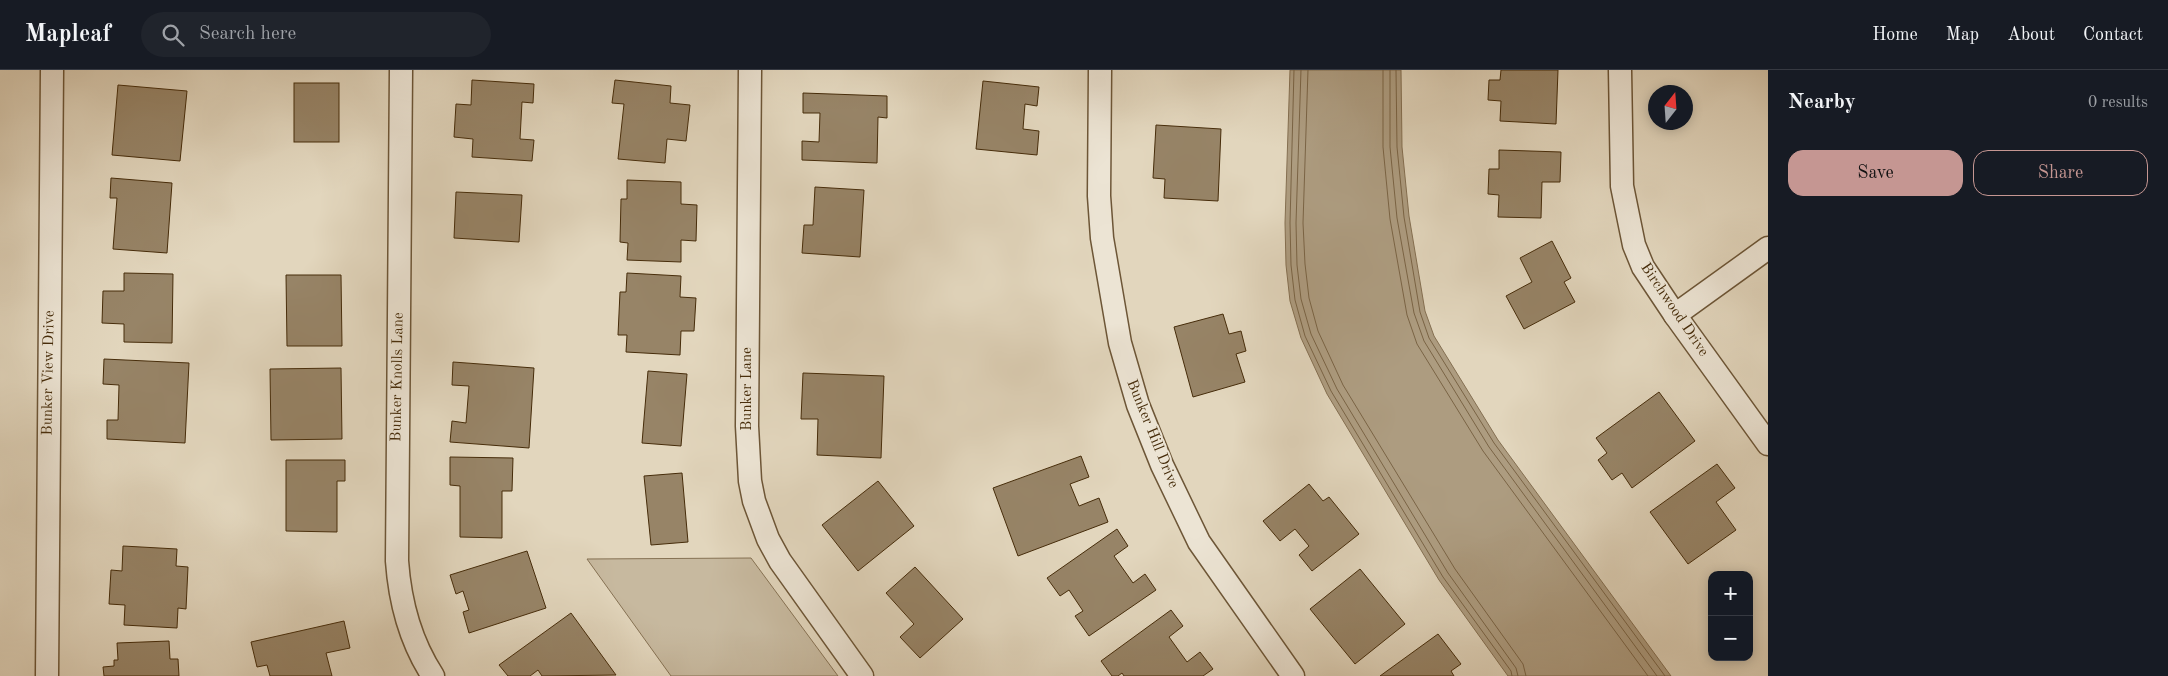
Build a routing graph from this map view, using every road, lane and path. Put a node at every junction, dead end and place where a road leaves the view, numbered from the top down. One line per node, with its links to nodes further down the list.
1 (52, 70): 9 (street, Bunker View Drive)
2 (401, 70): 10 (street, Bunker Knolls Lane)
3 (750, 70): 11 (street, Bunker Lane)
4 (1100, 70): 12 (street, Bunker Hill Drive)
5 (1620, 70): 7 (street, Birchwood Drive)
6 (1768, 248): 7 (street)
7 (1675, 315): 8 (street, Birchwood Drive)
8 (1768, 444)
9 (47, 676)
10 (434, 676)
11 (862, 676)
12 (1293, 676)

